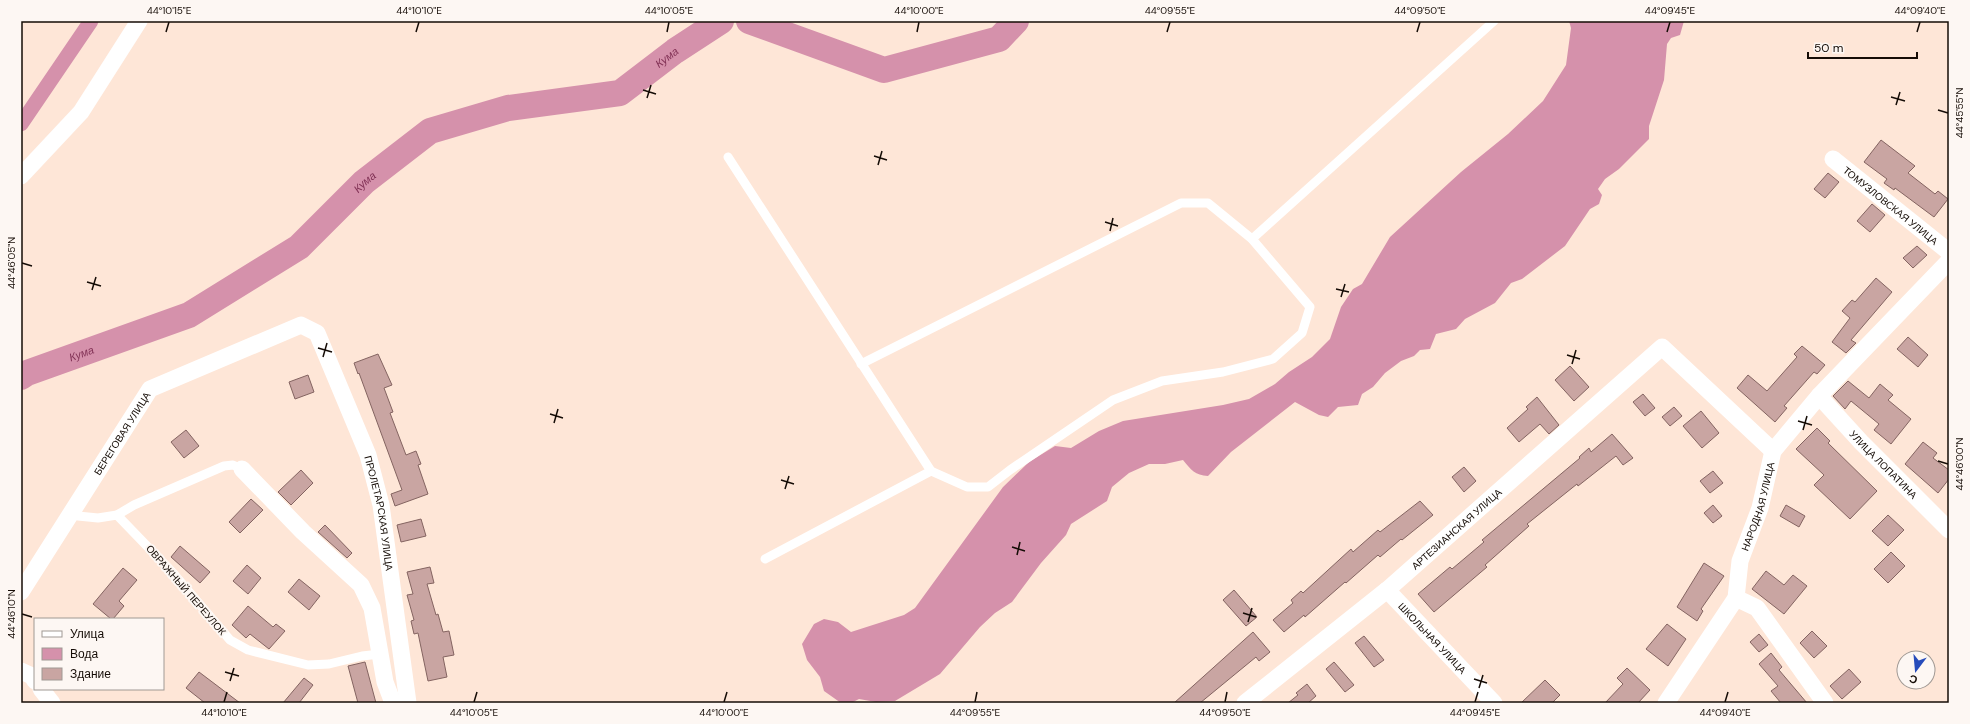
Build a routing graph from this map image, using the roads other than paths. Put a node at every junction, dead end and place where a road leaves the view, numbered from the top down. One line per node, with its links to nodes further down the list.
1 (139, 21): 5 (street)
2 (1494, 21): 6 (lane)
3 (728, 158): 10 (lane)
4 (1833, 158): 7 (street, ТОМУЗЛОВСКАЯ УЛИЦА)
5 (21, 176)
6 (1252, 239): 10 (lane); 14 (lane)
7 (1949, 252)
8 (1949, 261): 11 (street, НАРОДНАЯ УЛИЦА)
9 (317, 333): 15 (street, БЕРЕГОВАЯ УЛИЦА); 28 (street, ПРОЛЕТАРСКАЯ УЛИЦА)
10 (861, 364): 14 (lane)
11 (1819, 396): 12 (street, НАРОДНАЯ УЛИЦА); 17 (street, УЛИЦА ЛОПАТИНА)
12 (1772, 451): 19 (street, АРТЕЗИАНСКАЯ УЛИЦА); 21 (street, НАРОДНАЯ УЛИЦА)
13 (242, 469): 16 (lane); 22 (street)
14 (931, 471): 18 (lane)
15 (72, 511): 16 (lane); 20 (street, БЕРЕГОВАЯ УЛИЦА)
16 (117, 515): 22 (lane, ОВРАЖНЫЙ ПЕРЕУЛОК)
17 (1949, 530)
18 (765, 559)
19 (1387, 590): 29 (street, АРТЕЗИАНСКАЯ УЛИЦА); 30 (street, ШКОЛЬНАЯ УЛИЦА)
20 (21, 592)
21 (1736, 598): 31 (street, НАРОДНАЯ УЛИЦА); 32 (street)
22 (380, 654): 27 (street)
23 (21, 671): 24 (street)
24 (34, 679)
25 (42, 690): 26 (street)
26 (52, 703)
27 (393, 703)
28 (408, 703)
29 (1245, 703)
30 (1494, 703)
31 (1666, 703)
32 (1825, 703)

